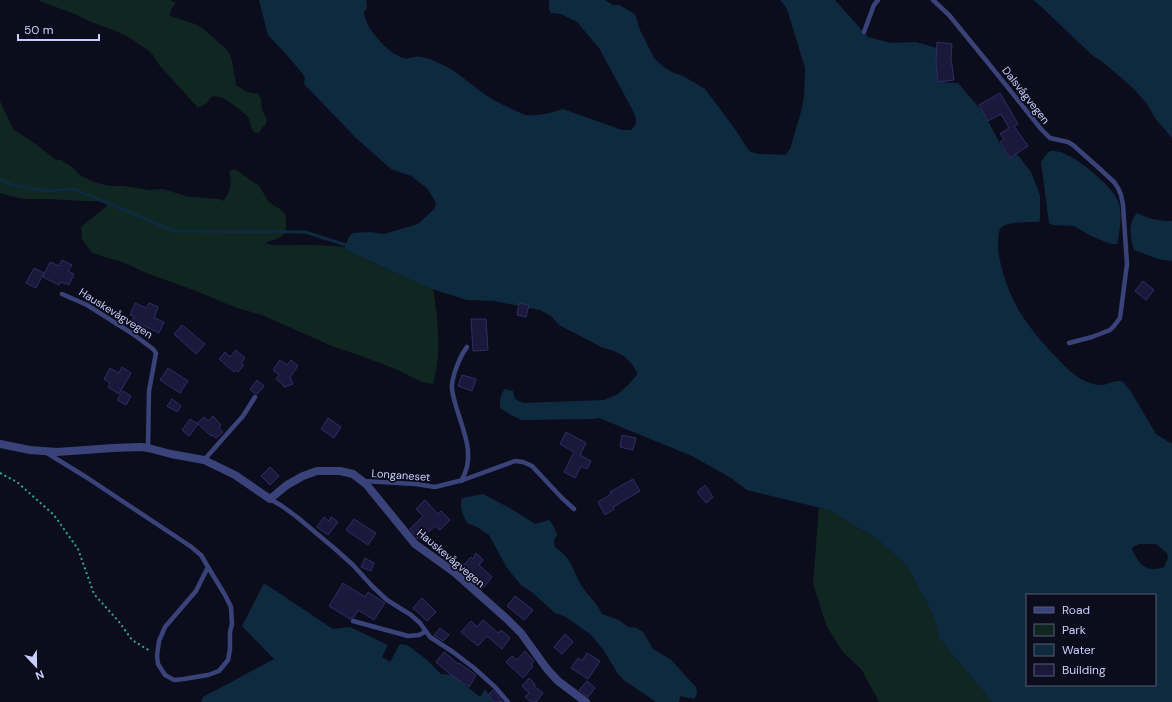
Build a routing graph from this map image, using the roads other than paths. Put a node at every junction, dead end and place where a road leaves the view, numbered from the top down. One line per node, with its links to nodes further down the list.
1 (878, 0): 3 (lane)
2 (933, 0): 5 (lane, Dalsvågvegen)
3 (864, 32)
4 (62, 294): 9 (lane, Hauskevågvegen)
5 (1069, 343)
6 (467, 347): 13 (lane)
7 (255, 397): 11 (lane)
8 (0, 444): 10 (street)
9 (148, 448): 10 (street); 11 (street)
10 (44, 451): 16 (lane)
11 (204, 460): 14 (street)
12 (363, 481): 13 (lane, Longaneset); 14 (street, Hauskevågvegen); 20 (street, Hauskevågvegen)
13 (461, 481): 15 (lane, Longaneset)
14 (270, 499): 18 (lane)
15 (574, 509)
16 (208, 566): 16 (lane)
17 (353, 621): 18 (lane)
18 (425, 630): 19 (lane)
19 (508, 702)
20 (586, 702)

